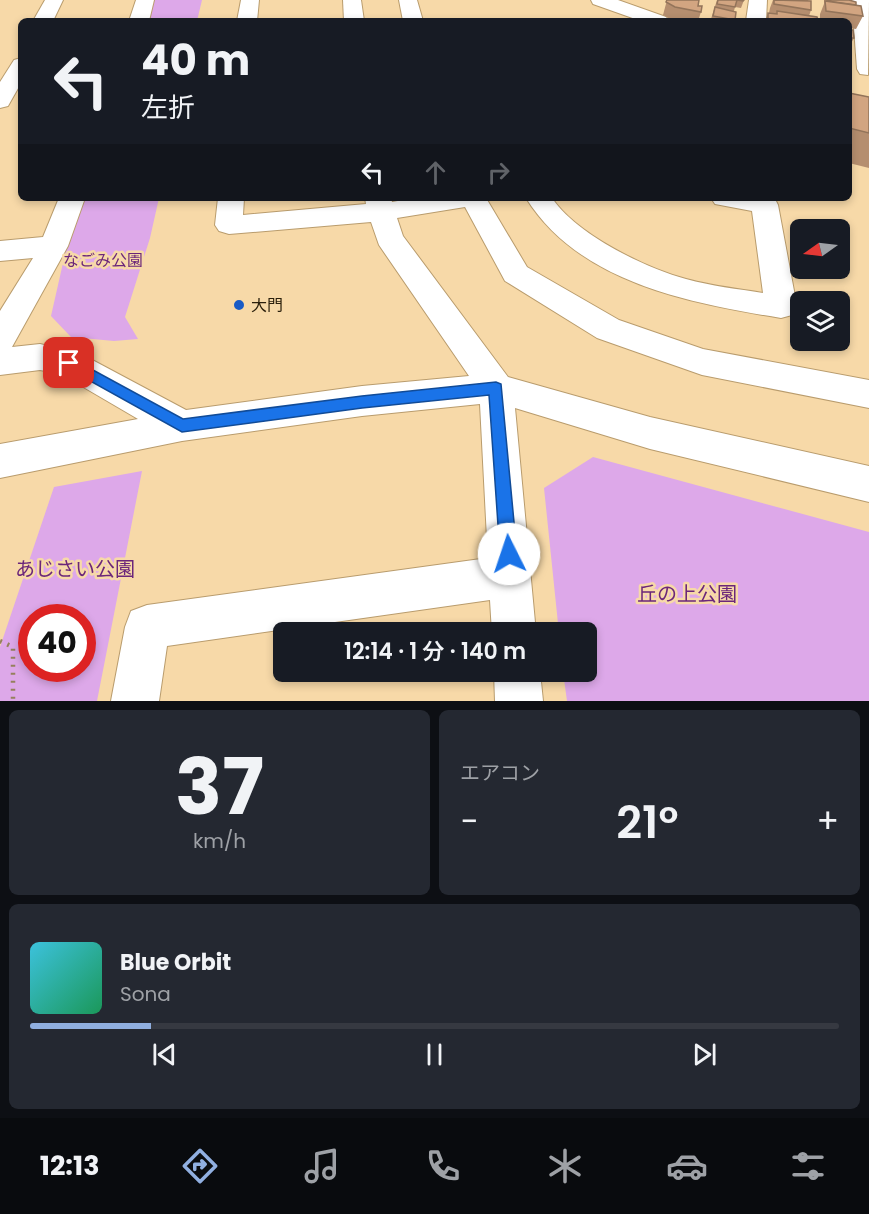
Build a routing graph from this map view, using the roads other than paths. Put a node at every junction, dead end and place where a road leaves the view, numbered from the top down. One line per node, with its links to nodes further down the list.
1 (54, 0): 10 (street)
2 (146, 0): 11 (street)
3 (250, 0): 12 (street)
4 (352, 0): 13 (street)
5 (408, 0): 14 (street)
6 (600, 0): 9 (street)
7 (758, 0): 15 (street)
8 (861, 0): 18 (street)
9 (655, 13)
10 (45, 18)
11 (140, 18)
12 (247, 18)
13 (354, 18)
14 (412, 18)
15 (756, 18)
16 (18, 64): 17 (street)
17 (0, 67)
18 (862, 68)
19 (18, 69): 20 (street)
20 (0, 101)
21 (71, 201): 28 (street)
22 (231, 201): 27 (street)
23 (432, 201): 27 (street)
24 (473, 201): 33 (street)
25 (540, 201): 26 (street)
26 (742, 201)
27 (380, 205): 32 (street)
28 (54, 246): 29 (street); 30 (street)
29 (0, 251)
30 (0, 339)
31 (0, 362): 34 (street)
32 (496, 388): 34 (street); 36 (street); 37 (street)
33 (869, 394)
34 (182, 426): 35 (street)
35 (0, 461)
36 (869, 484)
37 (510, 576): 38 (street); 40 (street)
38 (513, 622)
39 (518, 682): 41 (street)
40 (135, 701)
41 (519, 701)

